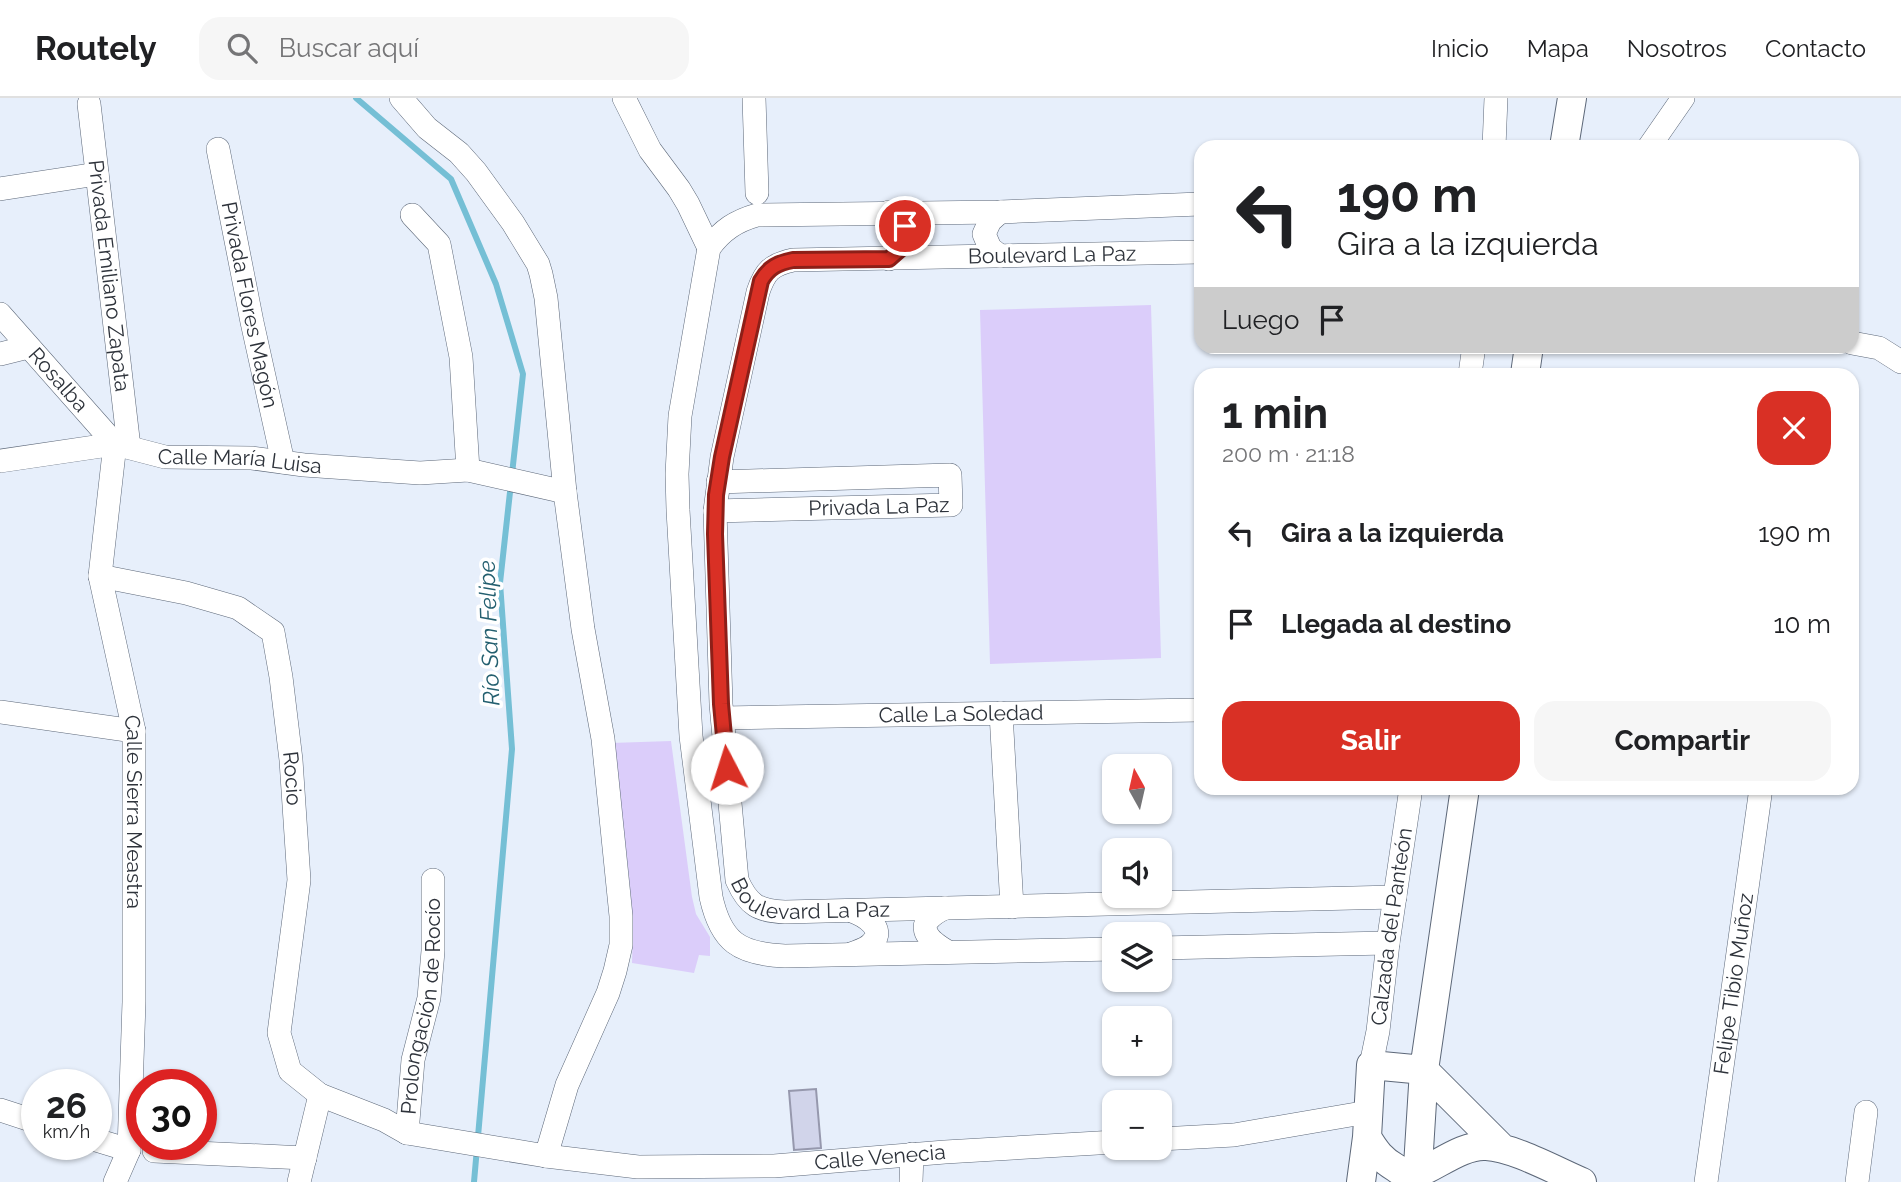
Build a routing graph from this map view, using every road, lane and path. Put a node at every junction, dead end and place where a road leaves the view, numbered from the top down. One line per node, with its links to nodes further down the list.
1 (401, 98): 33 (street)
2 (624, 98): 19 (street)
3 (754, 98): 14 (street)
4 (1496, 98): 8 (street)
5 (1572, 98): 9 (main road)
6 (1684, 98): 10 (street)
7 (89, 104): 12 (street, Privada Emiliano Zapata)
8 (1494, 140)
9 (1565, 140)
10 (1654, 140)
11 (218, 149): 30 (street, Privada Flores Magón)
12 (97, 174): 13 (street); 28 (street, Privada Emiliano Zapata)
13 (0, 189)
14 (757, 193)
15 (1194, 204): 17 (street)
16 (889, 212): 17 (street); 19 (street); 22 (street)
17 (1000, 212): 21 (street)
18 (412, 215): 31 (street)
19 (709, 248): 53 (street, Boulevard La Paz)
20 (1194, 252): 21 (street, Boulevard La Paz)
21 (1000, 256): 22 (street, Boulevard La Paz)
22 (889, 259): 32 (street, Boulevard La Paz)
23 (0, 314): 25 (street, Rosalba)
24 (1859, 344): 27 (street)
25 (28, 347): 26 (street); 28 (street, Rosalba)
26 (0, 354)
27 (1901, 362)
28 (122, 445): 29 (street, Calle María Luisa); 30 (street, Calle María Luisa); 35 (street, Calle Sierra Meastra)
29 (0, 461)
30 (283, 462): 31 (street, Calle María Luisa)
31 (475, 471): 33 (street, Calle María Luisa)
32 (718, 482): 34 (street, Boulevard La Paz); 34 (street, Privada La Paz)
33 (565, 492): 68 (street)
34 (715, 511): 39 (street, Boulevard La Paz)
35 (100, 576): 40 (street, Calle Sierra Meastra); 57 (street, Rocio)
36 (1194, 710): 38 (street, Calle La Soledad)
37 (0, 712): 40 (street)
38 (1001, 713): 39 (street, Calle La Soledad); 46 (street)
39 (723, 718): 48 (street, Boulevard La Paz)
40 (134, 731): 55 (street, Calle Sierra Meastra)
41 (1409, 795): 45 (street, Calzada del Panteón)
42 (1464, 795): 56 (main road)
43 (1760, 795): 77 (street, Felipe Tibio Muñoz)
44 (433, 880): 62 (street, Prolongación de Rocío)
45 (1395, 897): 46 (street, Boulevard La Paz); 49 (street, Calzada del Panteón)
46 (1012, 907): 47 (street, Boulevard La Paz)
47 (945, 908): 48 (street, Boulevard La Paz); 52 (street)
48 (852, 911): 53 (street)
49 (1388, 943): 50 (street); 54 (street, Calzada del Panteón)
50 (1172, 948)
51 (1102, 949): 52 (street, Boulevard La Paz)
52 (948, 952): 53 (street, Boulevard La Paz)
53 (851, 954)
54 (1371, 1065): 56 (main road); 61 (main road)
55 (132, 1069)
56 (1424, 1070): 65 (main road); 71 (main road)
57 (320, 1095): 62 (street, Calle Venecia); 70 (street)
58 (0, 1110): 60 (street)
59 (1866, 1112): 78 (street)
60 (21, 1117)
61 (1368, 1125): 63 (street); 71 (main road); 75 (main road)
62 (407, 1133): 68 (street, Calle Venecia)
63 (1172, 1138)
64 (1102, 1143): 67 (street, Calle Venecia)
65 (1502, 1148): 71 (main road); 76 (main road)
66 (217, 1154): 70 (street)
67 (912, 1154): 68 (street, Calle Venecia); 74 (street)
68 (546, 1156)
69 (126, 1157): 72 (street, Calle Sierra Meastra)
70 (305, 1158): 73 (street)
71 (1418, 1178)
72 (115, 1182)
73 (299, 1182)
74 (911, 1182)
75 (1361, 1182)
76 (1582, 1182)
77 (1706, 1182)
78 (1857, 1182)

